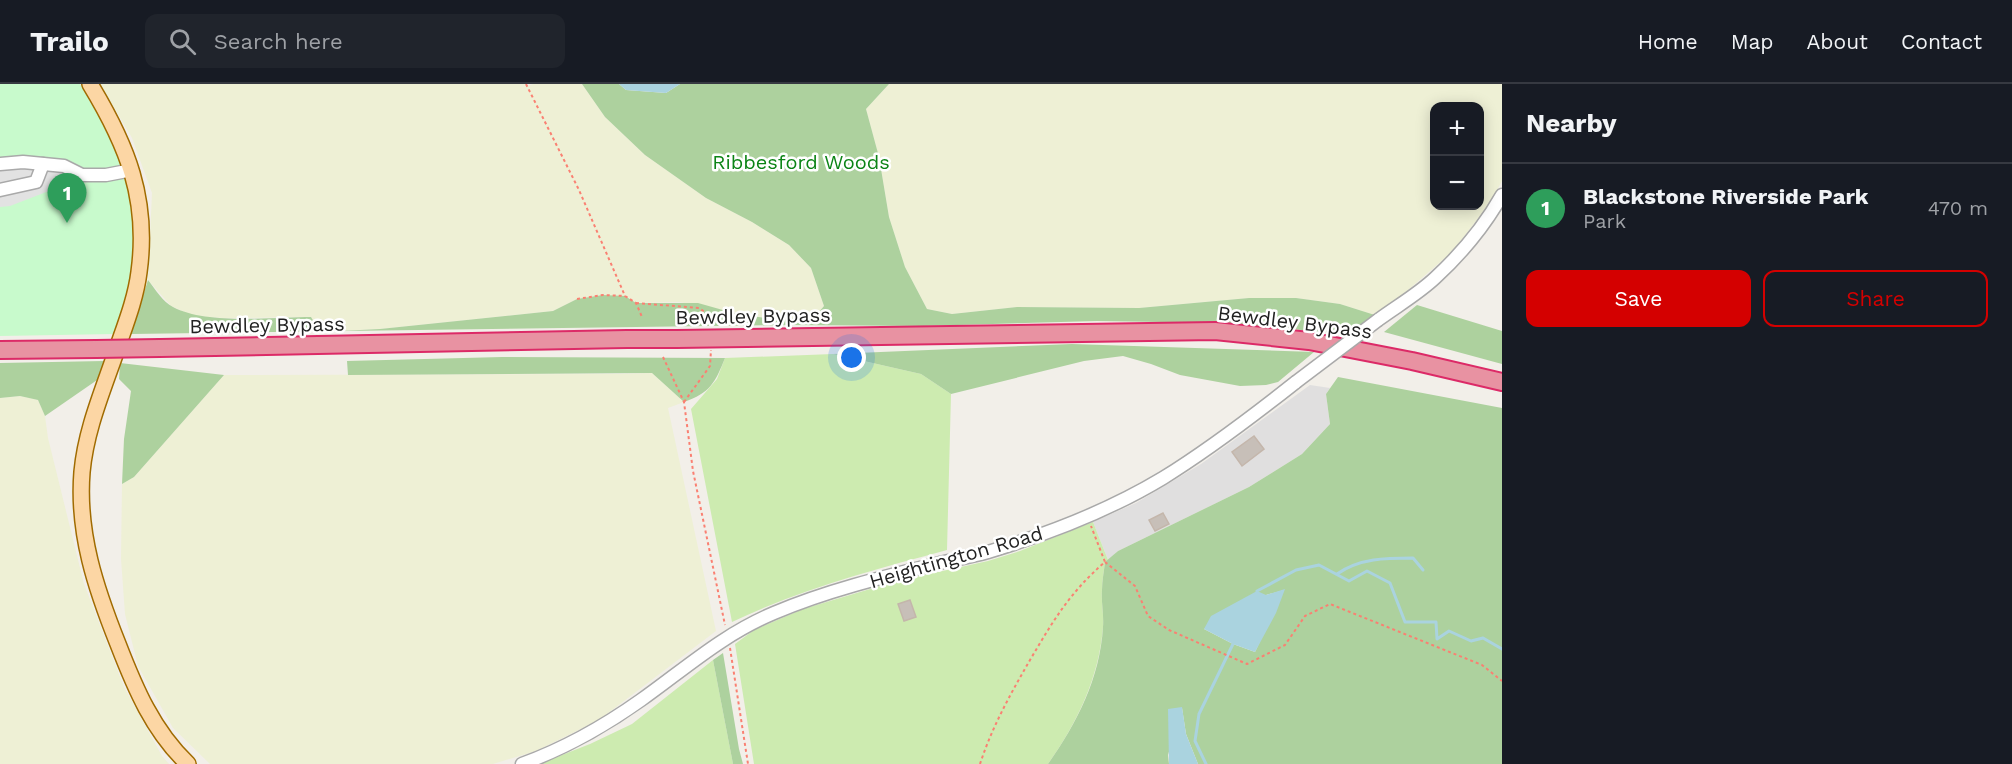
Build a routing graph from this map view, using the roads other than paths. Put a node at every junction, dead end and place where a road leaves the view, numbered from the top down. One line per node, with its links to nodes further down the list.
1 (90, 84): 4 (main road)
2 (0, 164): 3 (street)
3 (43, 164): 4 (street); 5 (street)
4 (132, 170): 9 (main road)
5 (0, 190)
6 (1502, 195): 10 (street, Heightington Road, bridge)
7 (0, 350): 8 (highway, Bewdley Bypass, bridge)
8 (1502, 382)
9 (188, 764)
10 (522, 764)

